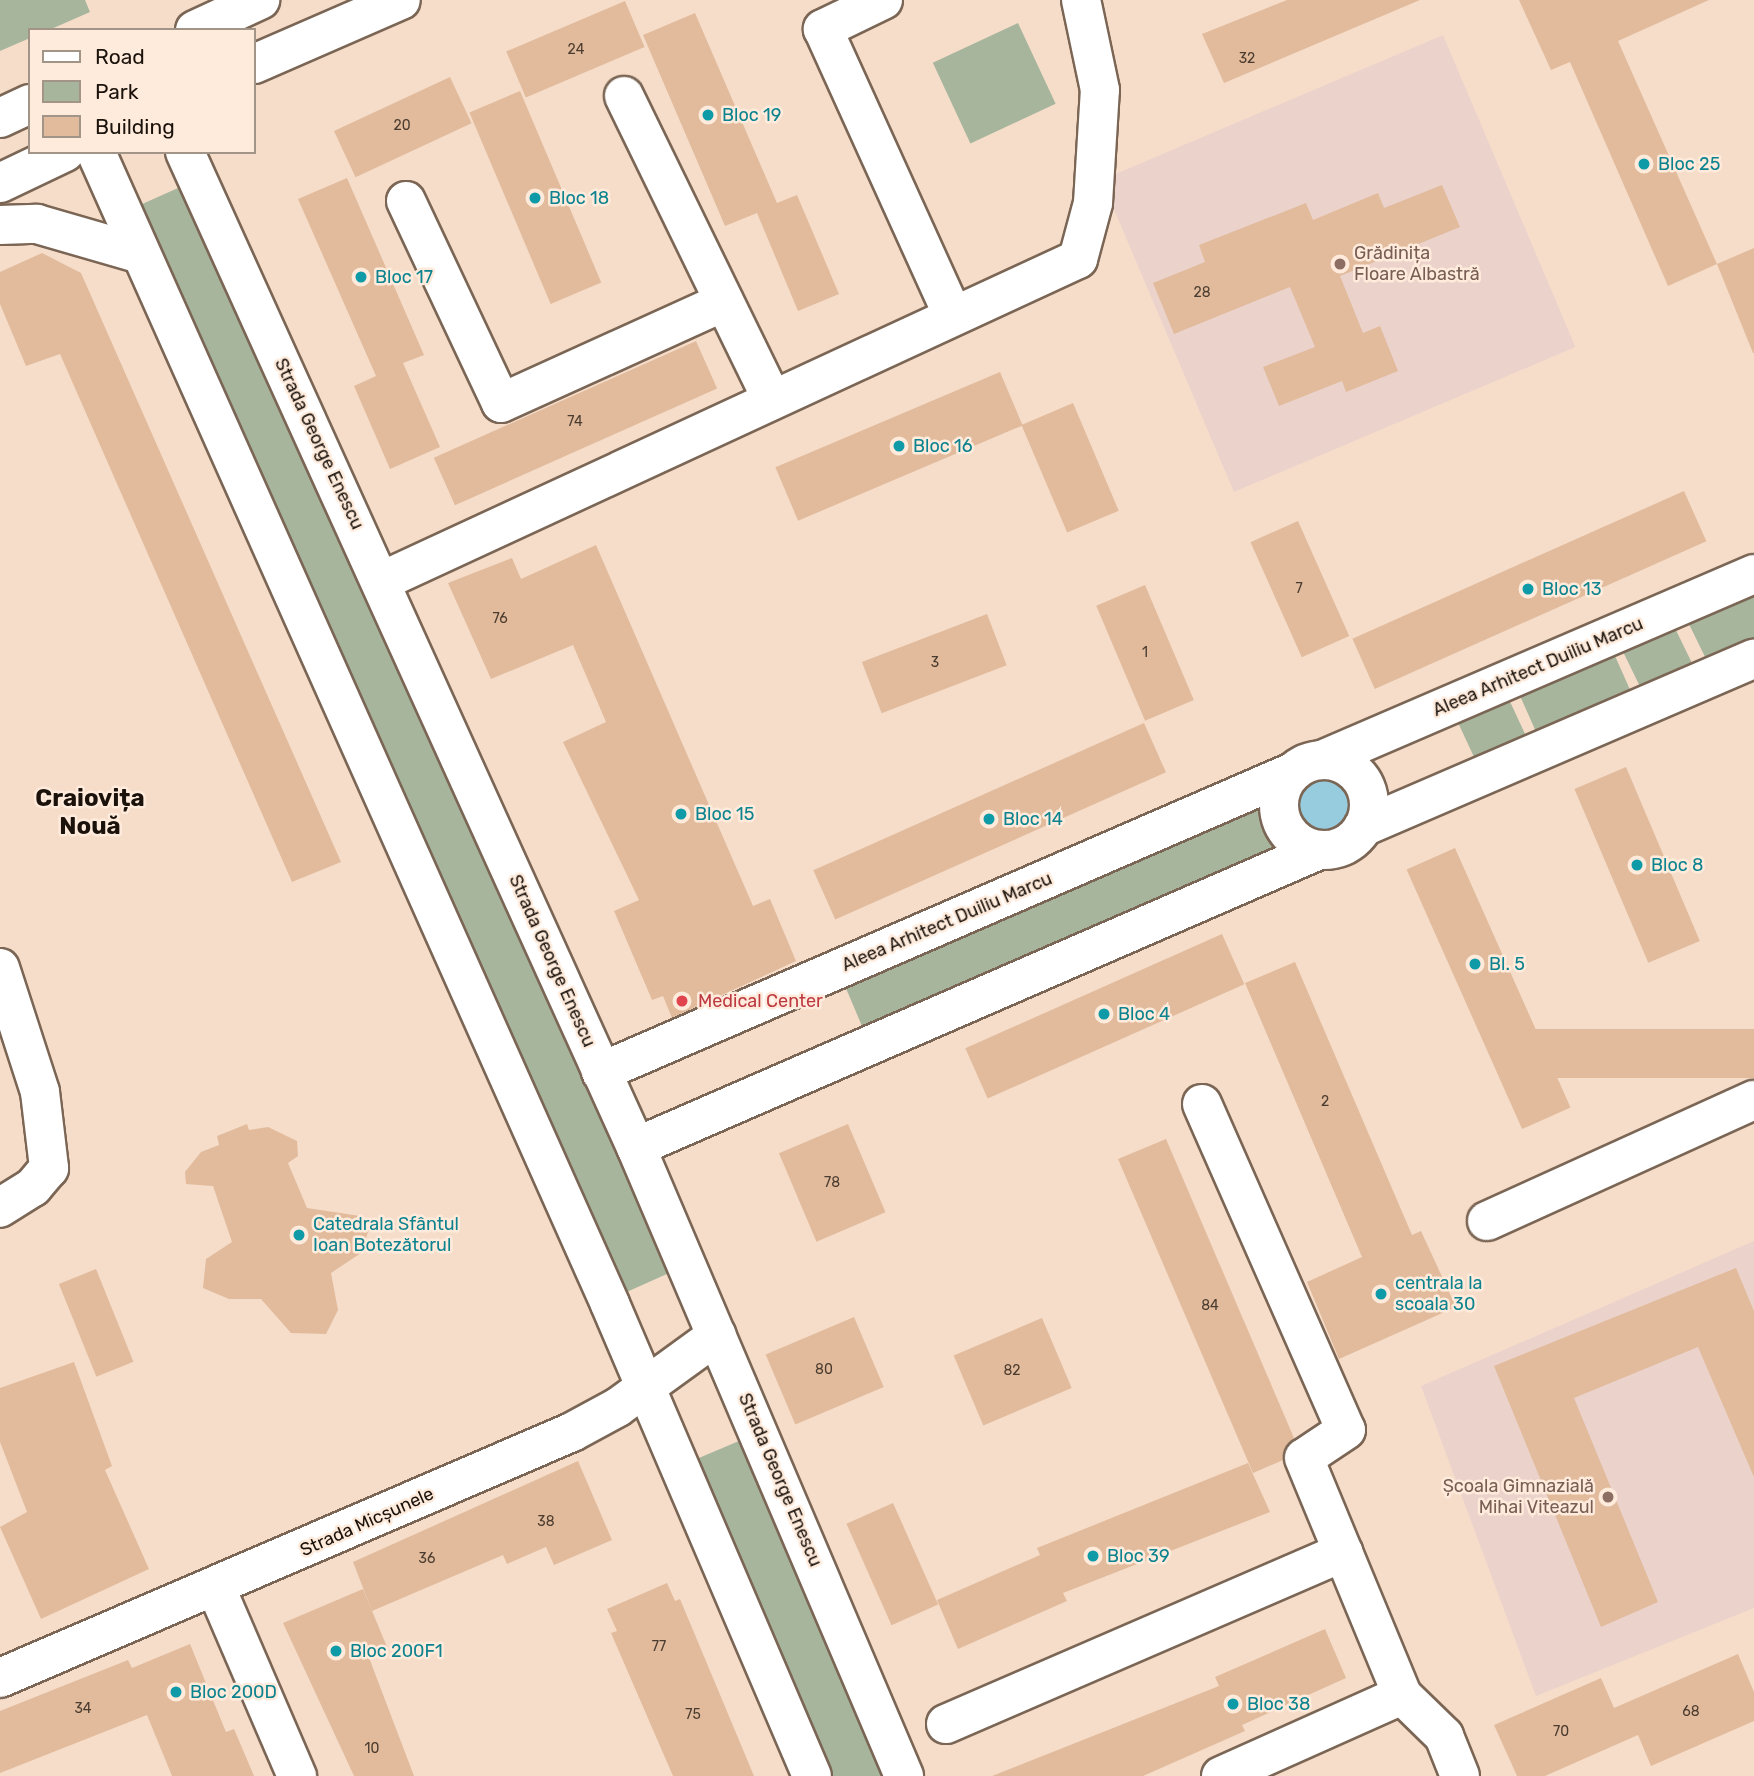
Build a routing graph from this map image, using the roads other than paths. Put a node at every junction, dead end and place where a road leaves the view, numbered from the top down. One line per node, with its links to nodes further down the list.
1 (260, 0): 5 (street)
2 (401, 0): 6 (street)
3 (883, 0): 18 (street)
4 (1081, 0): 18 (street)
5 (199, 28)
6 (256, 63)
7 (624, 96): 17 (street)
8 (28, 105): 9 (street)
9 (0, 118)
10 (61, 154): 13 (street)
11 (97, 154): 16 (street)
12 (186, 154): 21 (street, Strada George Enescu)
13 (0, 183)
14 (406, 201): 17 (street)
15 (0, 225): 16 (street)
16 (141, 254): 34 (street)
17 (724, 302): 19 (street)
18 (953, 316): 19 (street)
19 (772, 400): 21 (street)
20 (1754, 574): 23 (street, Aleea Arhitect Duiliu Marcu)
21 (382, 581): 27 (street, Strada George Enescu)
22 (1754, 659): 24 (street)
23 (1307, 766): 24 (street); 25 (street); 27 (street, Aleea Arhitect Duiliu Marcu)
24 (1363, 827): 25 (street)
25 (1319, 850): 30 (street)
26 (0, 968): 31 (street)
27 (601, 1072): 30 (street, Strada George Enescu)
28 (1754, 1100): 32 (street)
29 (1202, 1104): 35 (street)
30 (636, 1147): 33 (street, Strada George Enescu)
31 (0, 1208)
32 (1487, 1221)
33 (717, 1335): 34 (street, Strada Micșunele); 42 (street, Strada George Enescu)
34 (647, 1387): 36 (street, Strada Micșunele); 41 (street)
35 (1343, 1552): 38 (street); 39 (street)
36 (216, 1588): 37 (street, Strada Micșunele); 40 (street)
37 (0, 1678)
38 (1402, 1695): 43 (street); 44 (street)
39 (946, 1724)
40 (297, 1776)
41 (812, 1776)
42 (904, 1776)
43 (1221, 1776)
44 (1460, 1776)

